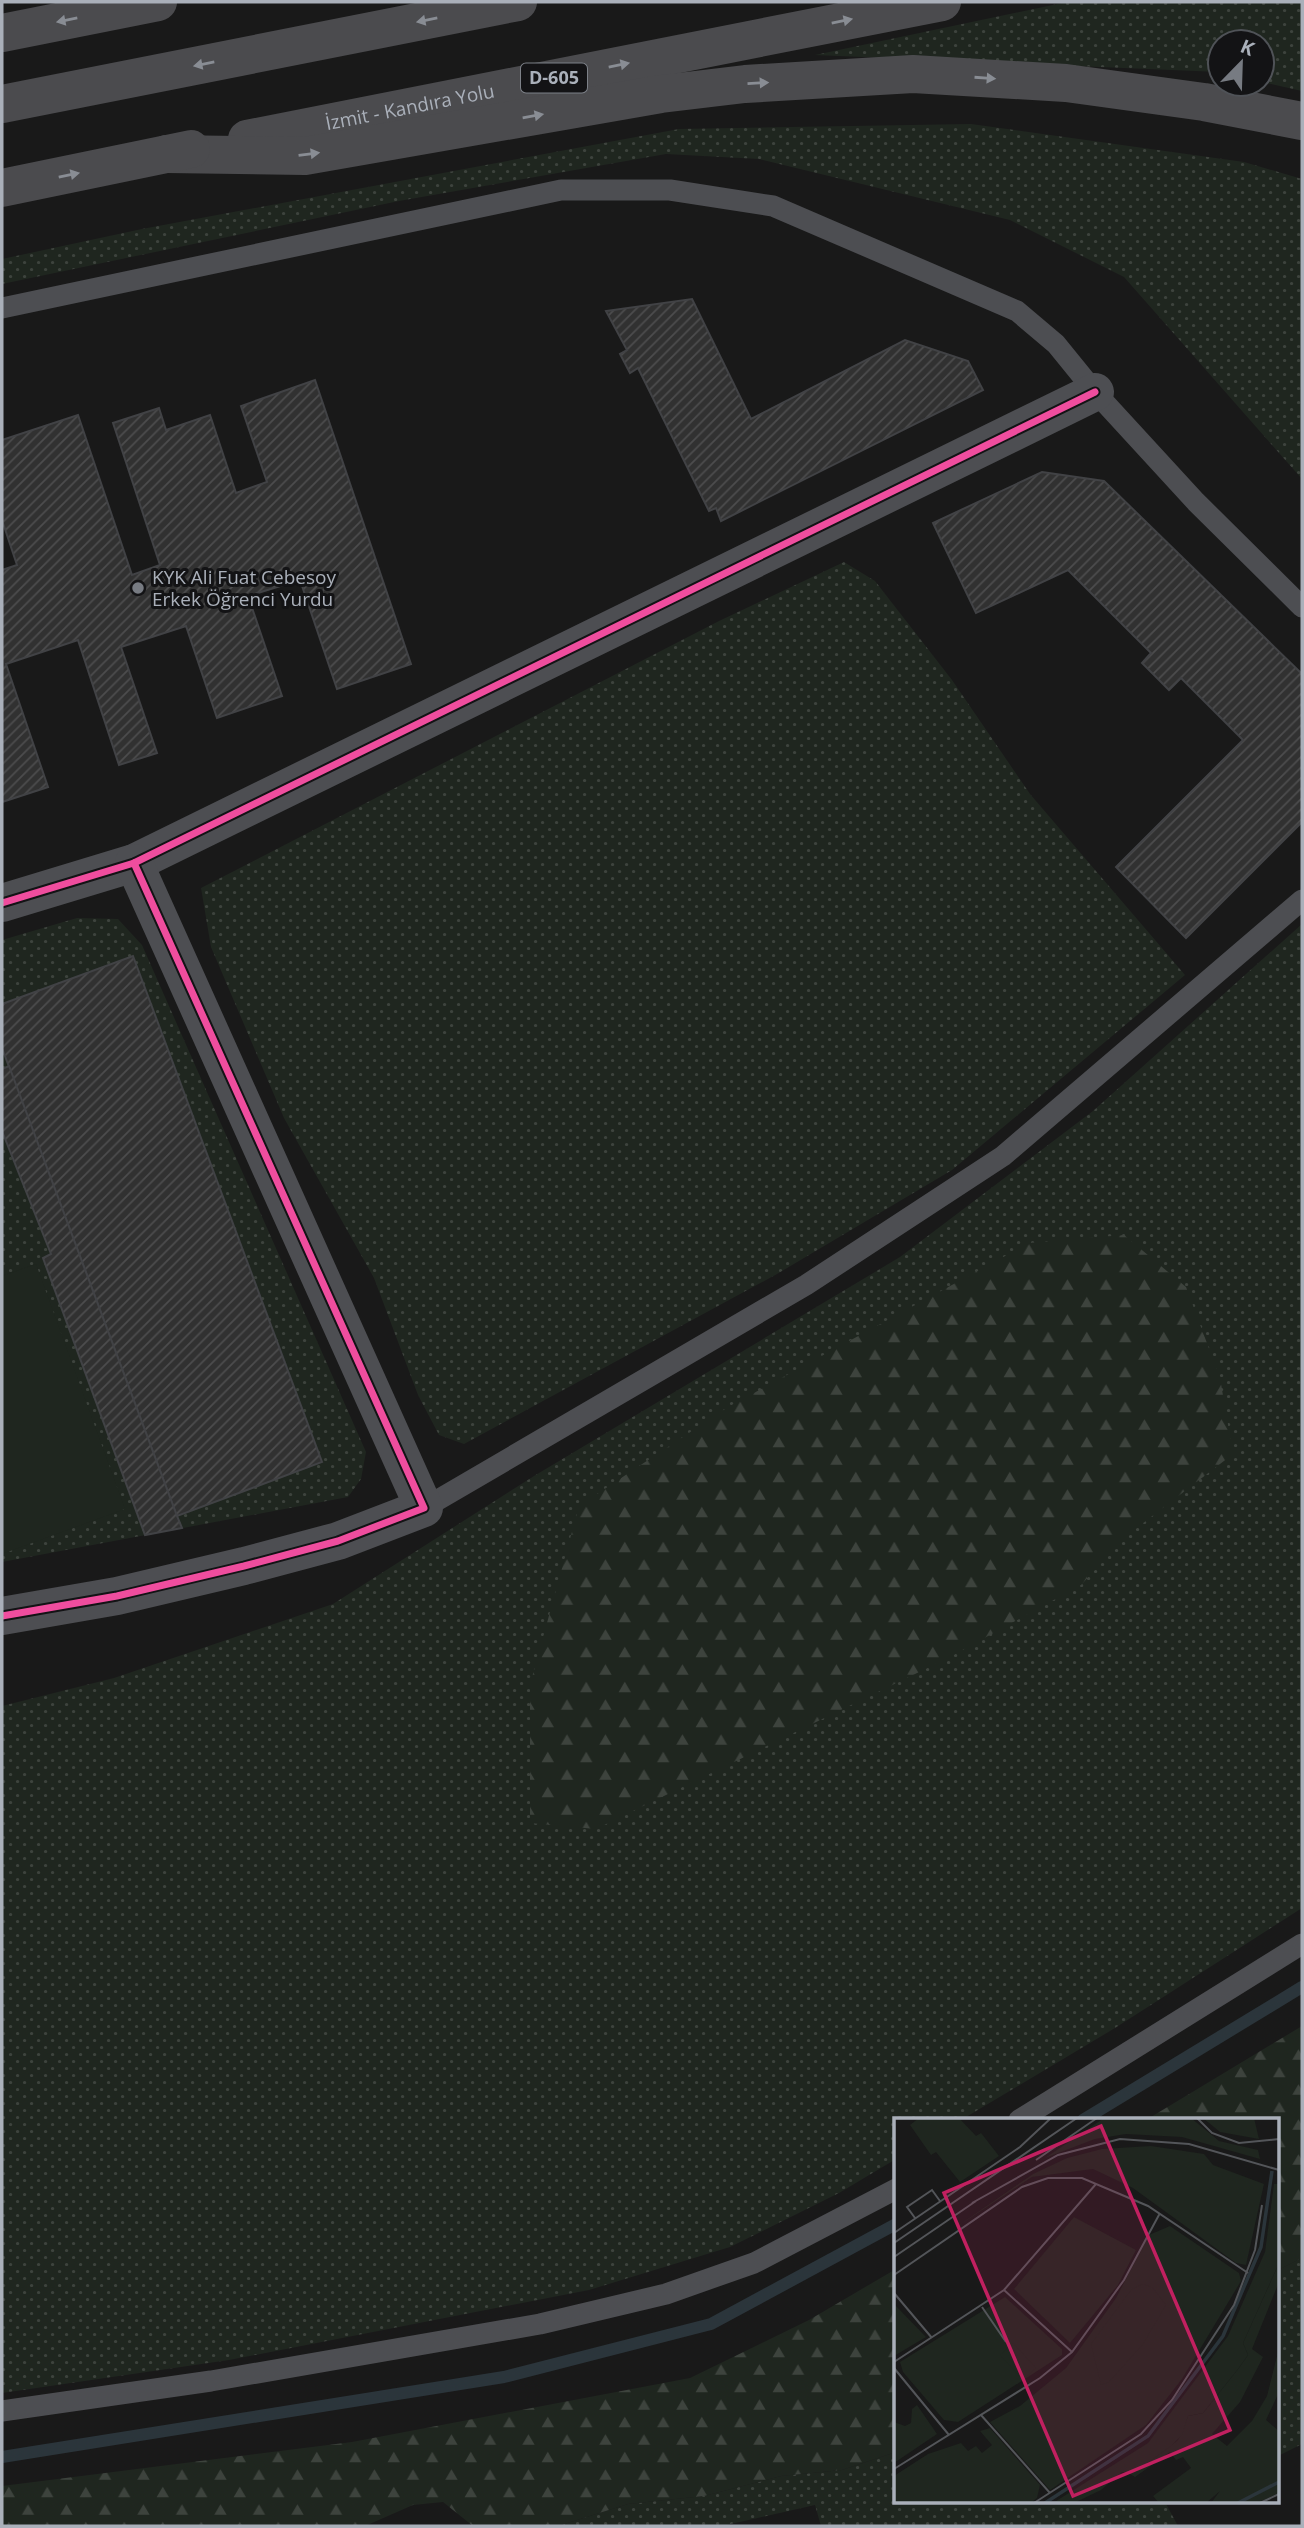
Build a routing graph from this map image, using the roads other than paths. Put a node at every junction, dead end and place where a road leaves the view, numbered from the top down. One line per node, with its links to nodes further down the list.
1 (158, 2): 4 (highway, one-way to 4)
2 (518, 2): 5 (highway, one-way to 5)
3 (942, 2): 7 (highway, İzmit - Kandıra Yolu / D-605, one-way to 3)
4 (2, 33)
5 (2, 104)
6 (1302, 121): 7 (highway, one-way to 6)
7 (167, 154): 8 (highway, İzmit - Kandıra Yolu / D-605, one-way to 7)
8 (2, 188)
9 (2, 307): 10 (lane)
10 (1095, 391): 11 (lane); 12 (street)
11 (1302, 607)
12 (134, 863): 14 (street); 15 (street)
13 (1302, 900): 15 (lane)
14 (2, 903)
15 (424, 1508): 16 (street)
16 (2, 1616)
17 (1302, 1944): 18 (lane)
18 (1022, 2118)
19 (894, 2190): 20 (lane)
20 (2, 2412)

